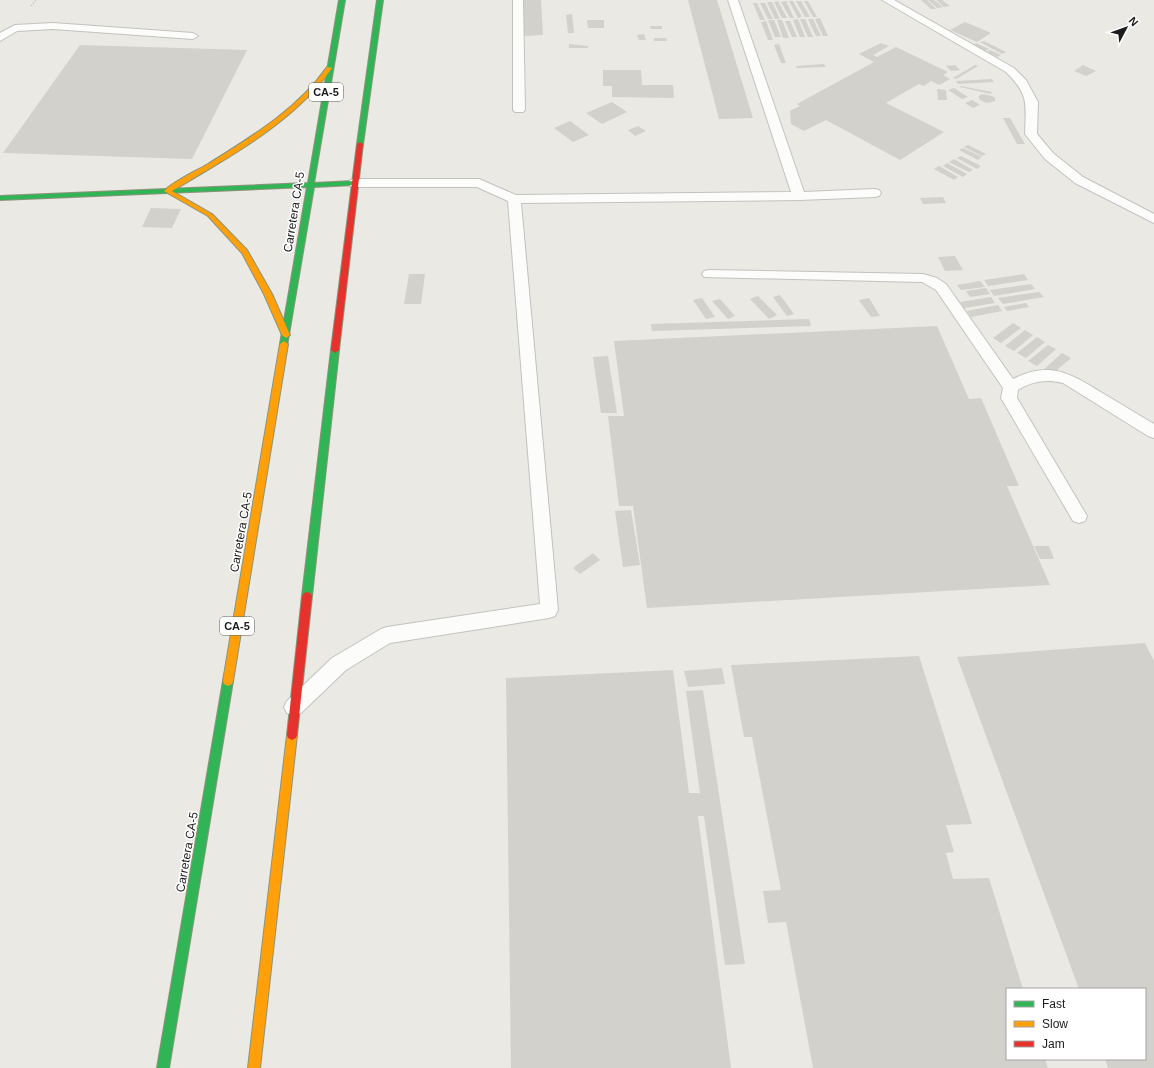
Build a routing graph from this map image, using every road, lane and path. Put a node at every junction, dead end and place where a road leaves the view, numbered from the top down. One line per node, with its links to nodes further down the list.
1 (342, 0): 8 (main road, Carretera CA-5 / CA-5)
2 (380, 0): 10 (main road)
3 (518, 0): 9 (lane)
4 (733, 0): 14 (lane)
5 (887, 0): 17 (lane)
6 (193, 36): 7 (lane)
7 (0, 38)
8 (330, 67): 11 (main road, Carretera CA-5 / CA-5); 12 (main road)
9 (519, 110)
10 (354, 183): 11 (main road); 16 (lane); 23 (main road)
11 (311, 184): 12 (main road); 19 (main road, Carretera CA-5 / CA-5)
12 (167, 191): 15 (main road); 19 (main road)
13 (875, 193): 14 (lane)
14 (799, 196): 16 (lane)
15 (0, 198)
16 (514, 199): 23 (lane)
17 (1154, 219)
18 (709, 274): 20 (lane)
19 (286, 335): 24 (main road, Carretera CA-5 / CA-5)
20 (1011, 387): 21 (lane); 22 (lane)
21 (1154, 432)
22 (1079, 516)
23 (294, 707): 25 (main road)
24 (163, 1068)
25 (254, 1068)

